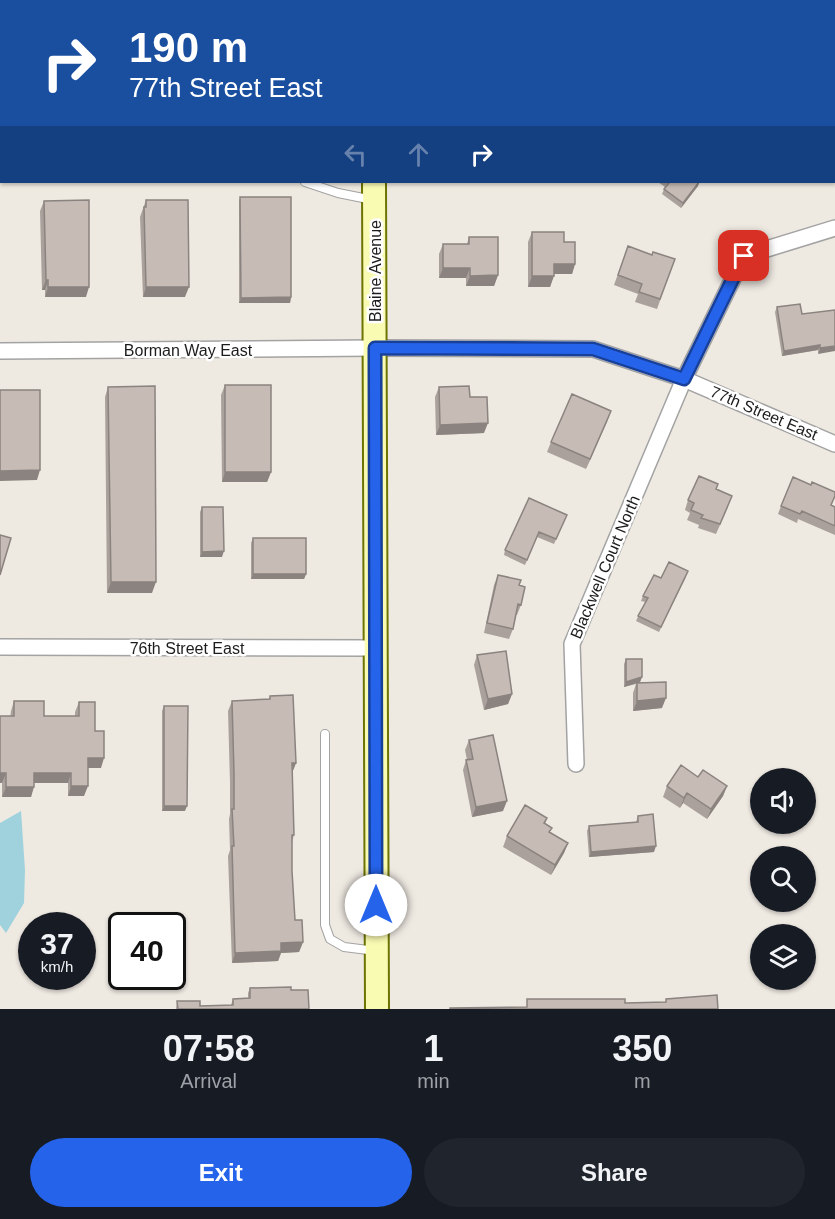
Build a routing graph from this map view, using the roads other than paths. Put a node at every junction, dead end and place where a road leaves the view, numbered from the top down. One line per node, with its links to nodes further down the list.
1 (308, 183): 2 (lane)
2 (374, 191): 4 (street, Blaine Avenue)
3 (835, 228): 6 (street, Blackwell Court North)
4 (375, 348): 5 (street, Borman Way East); 6 (street, 77th Street East); 9 (street, Blaine Avenue)
5 (0, 351)
6 (684, 379): 7 (street, 77th Street East); 11 (street, Blackwell Court North)
7 (835, 444)
8 (0, 647): 9 (street, 76th Street East)
9 (374, 648): 12 (street, Blaine Avenue)
10 (325, 734): 12 (lane)
11 (576, 764)
12 (376, 952): 13 (street, Blaine Avenue)
13 (377, 1009)

